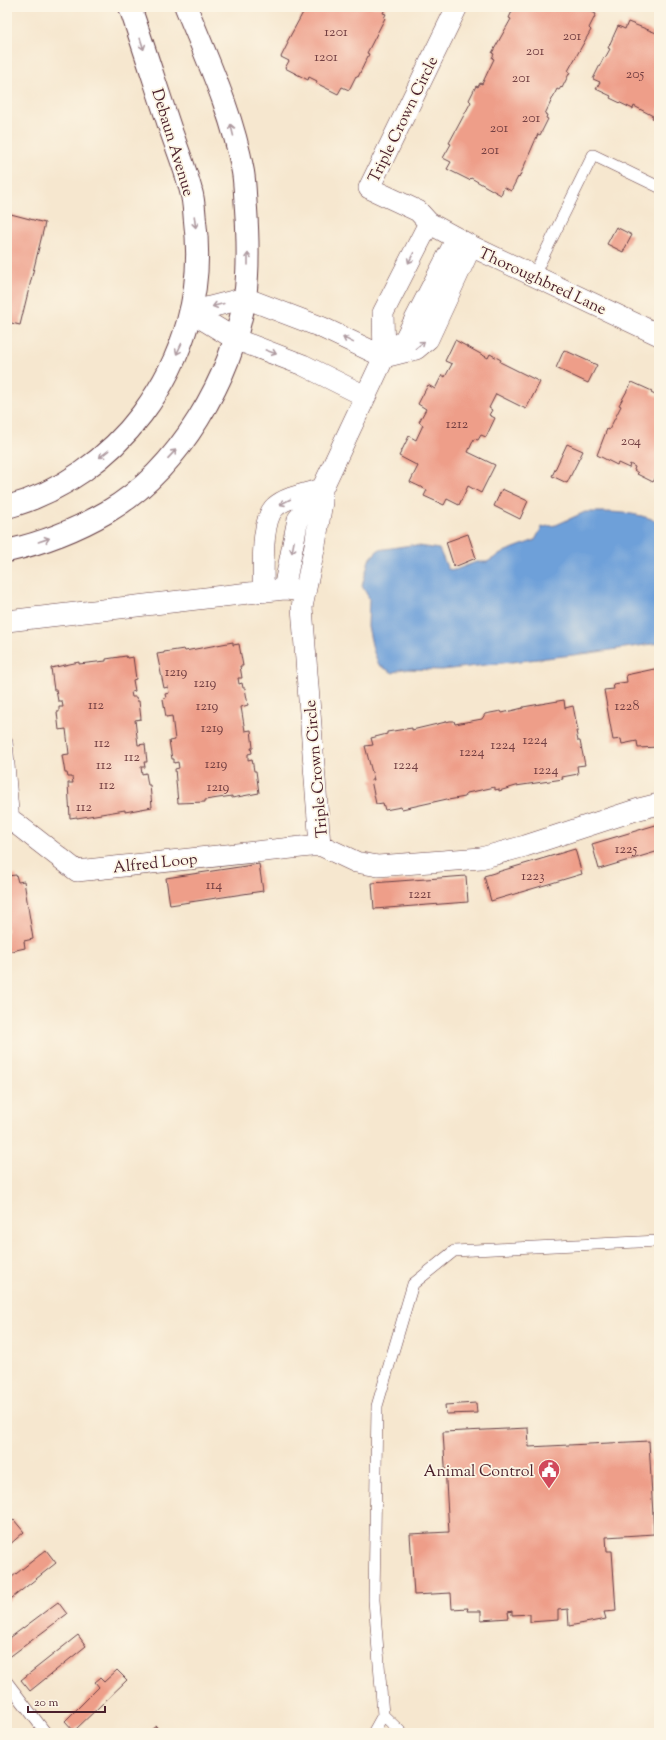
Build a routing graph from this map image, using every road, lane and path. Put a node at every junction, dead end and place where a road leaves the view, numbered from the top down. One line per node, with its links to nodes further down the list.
1 (130, 7): 9 (street, Debaun Avenue, one-way to 9)
2 (186, 7): 8 (street, one-way to 2)
3 (457, 7): 5 (street, Triple Crown Circle)
4 (659, 188): 7 (lane)
5 (429, 223): 6 (street, Thoroughbred Lane); 12 (street, Triple Crown Circle, one-way to 12)
6 (464, 242): 7 (street, Thoroughbred Lane); 12 (street, one-way to 6)
7 (534, 275): 10 (street, Thoroughbred Lane)
8 (245, 298): 9 (street, one-way to 9); 11 (street); 12 (street, one-way to 8)
9 (191, 312): 11 (street); 15 (street, Debaun Avenue, one-way to 15)
10 (659, 335)
11 (234, 339): 13 (street, one-way to 13); 16 (street, one-way to 11)
12 (384, 357): 13 (street, Triple Crown Circle)
13 (365, 396): 14 (street, Triple Crown Circle)
14 (322, 489): 17 (street, Triple Crown Circle, one-way to 17); 18 (street, Triple Crown Circle); 19 (street, one-way to 19)
15 (7, 507)
16 (7, 551)
17 (284, 589): 18 (street); 19 (street)
18 (305, 591): 24 (street, Triple Crown Circle)
19 (263, 592): 20 (street)
20 (7, 621)
21 (7, 742): 23 (lane)
22 (659, 804): 24 (street, Triple Crown Circle)
23 (10, 822): 24 (street, Alfred Loop)
24 (320, 845)
25 (659, 1241): 27 (lane)
26 (7, 1682): 28 (lane)
27 (383, 1715): 29 (lane); 30 (lane)
28 (46, 1733)
29 (373, 1733)
30 (402, 1733)

